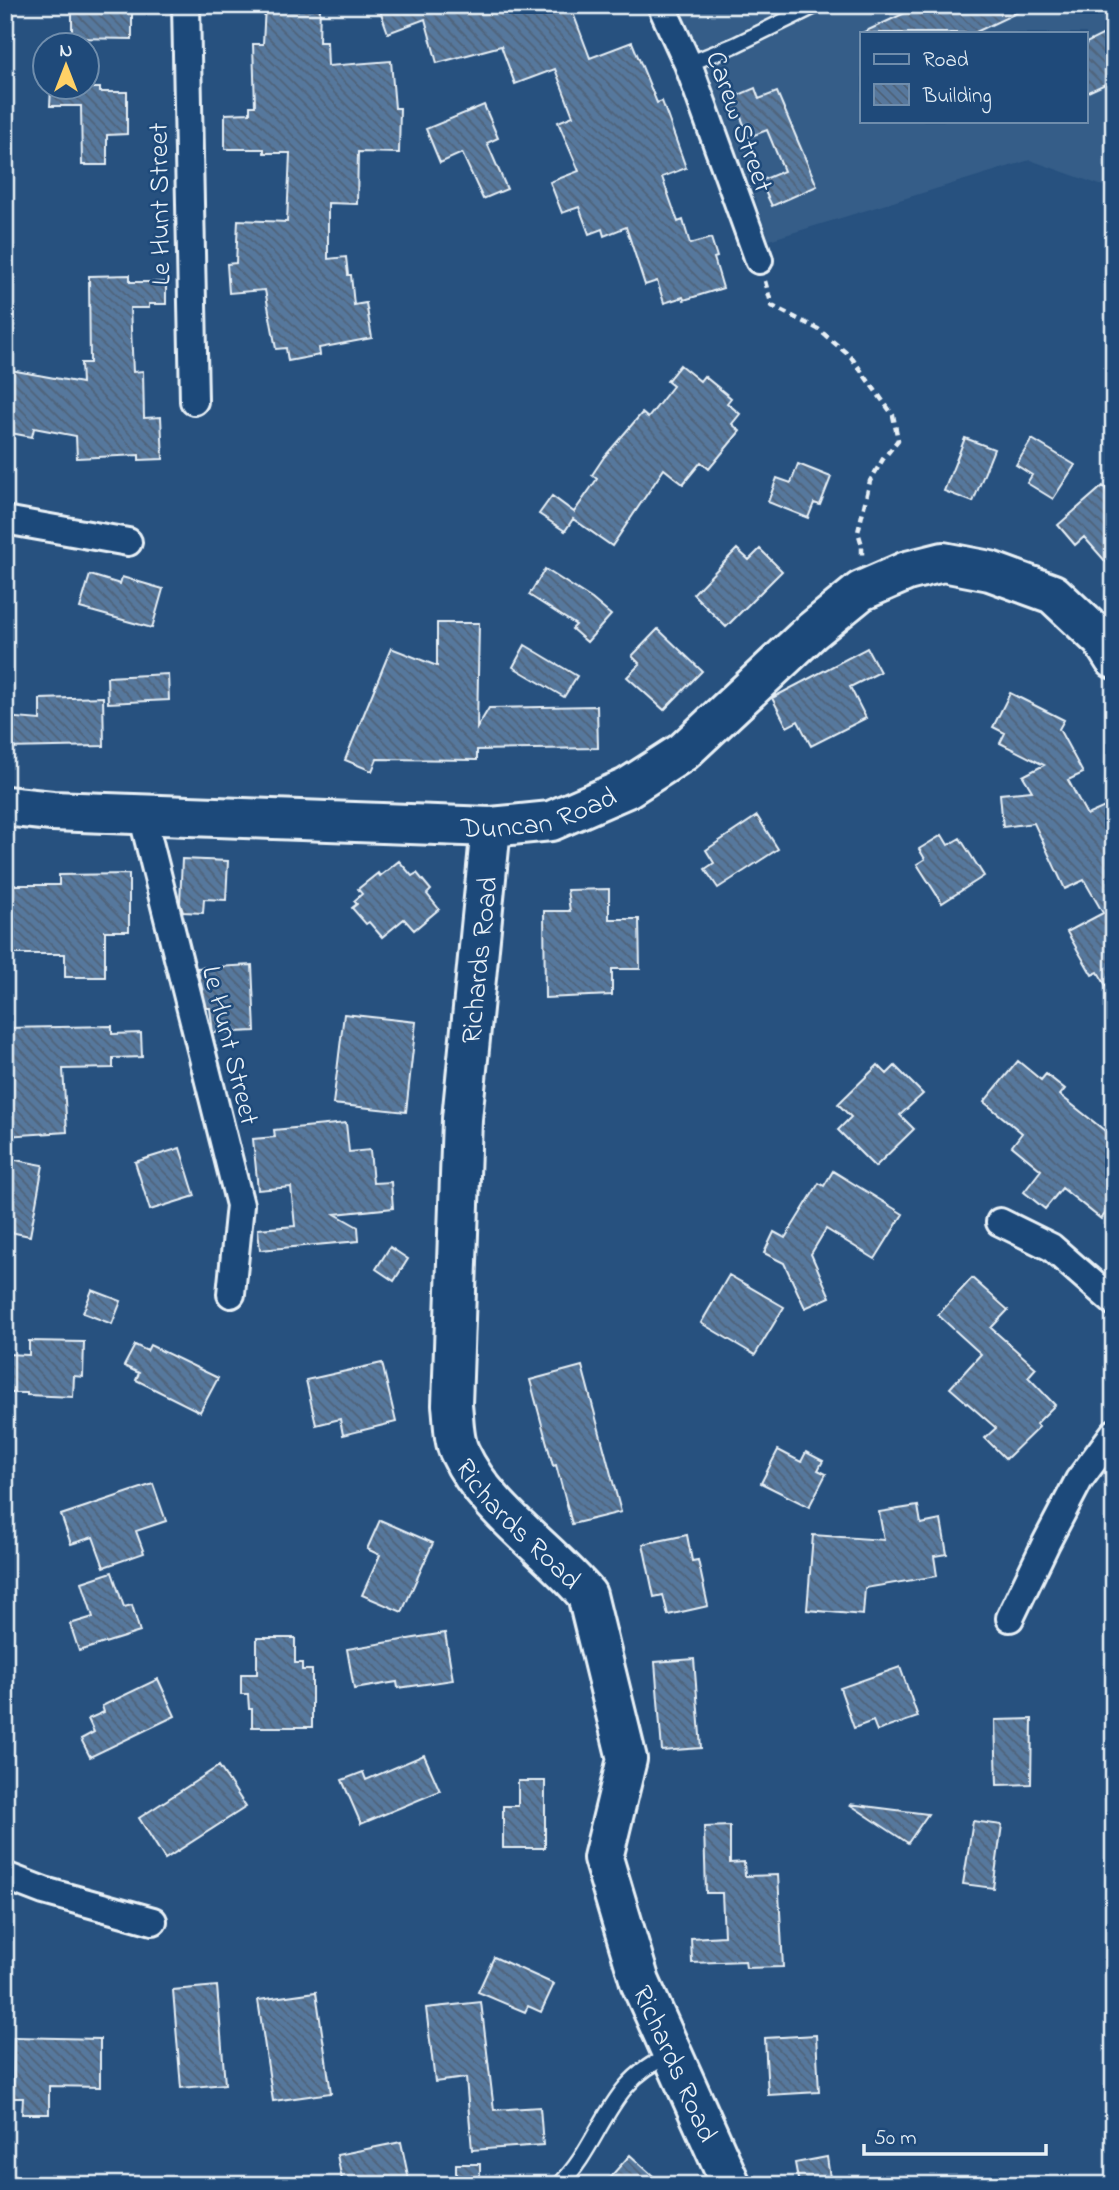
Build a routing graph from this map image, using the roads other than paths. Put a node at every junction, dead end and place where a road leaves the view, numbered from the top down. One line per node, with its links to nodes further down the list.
1 (186, 5): 6 (street, Le Hunt Street)
2 (661, 5): 4 (street, Carew Street)
3 (817, 5): 4 (lane)
4 (688, 64): 5 (street, Carew Street)
5 (759, 260)
6 (194, 401)
7 (5, 520): 8 (street)
8 (128, 542)
9 (1110, 646): 12 (street, Duncan Road)
10 (5, 806): 11 (street, Duncan Road)
11 (142, 814): 12 (street, Duncan Road); 14 (street, Le Hunt Street)
12 (491, 827): 20 (street, Richards Road)
13 (1000, 1222): 15 (street)
14 (231, 1294)
15 (1114, 1303)
16 (1114, 1433): 17 (street)
17 (1010, 1618)
18 (5, 1876): 19 (street)
19 (153, 1921)
20 (672, 2055): 21 (lane); 22 (street, Richards Road)
21 (559, 2185)
22 (731, 2185)

